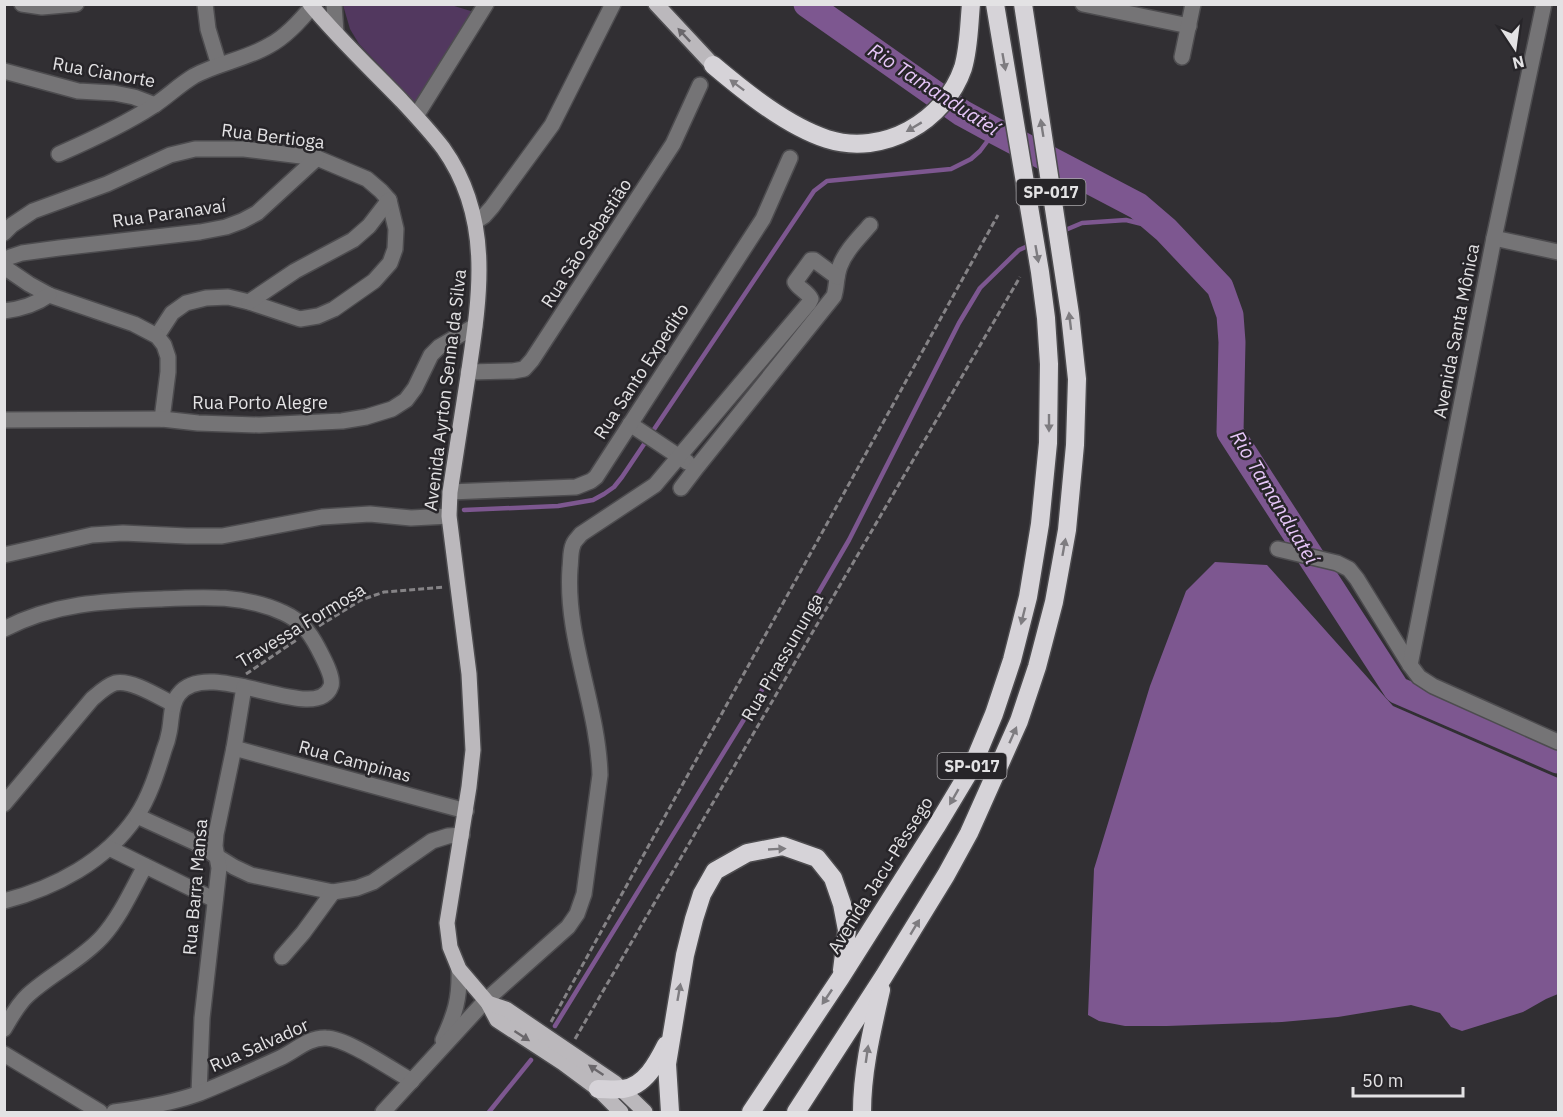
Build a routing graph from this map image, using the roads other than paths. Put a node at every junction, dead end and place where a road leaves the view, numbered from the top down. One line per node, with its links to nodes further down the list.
1 (22, 4): 2 (street)
2 (76, 4)
3 (205, 4): 20 (street)
4 (334, 4): 18 (street)
5 (613, 4): 30 (street)
6 (656, 4): 21 (main road, one-way to 6)
7 (971, 4): 21 (highway, one-way to 21)
8 (995, 4): 73 (highway, Avenida Jacu-Pêssego / SP-017, one-way to 73)
9 (1023, 4): 72 (highway, SP-017, one-way to 9)
10 (1083, 4): 17 (street)
11 (1193, 4): 17 (street)
12 (1544, 4): 33 (street, Avenida Santa Mônica)
13 (1551, 4): 16 (street)
14 (312, 5): 18 (main road, Avenida Ayrton Senna da Silva); 20 (street, Rua Cianorte)
15 (482, 5): 25 (street)
16 (1558, 6)
17 (1189, 26): 19 (street)
18 (336, 33): 25 (main road, Avenida Ayrton Senna da Silva)
19 (1182, 57)
20 (219, 65): 24 (street, Rua Cianorte)
21 (713, 65)
22 (4, 71): 24 (street, Rua Cianorte)
23 (700, 85): 43 (street, Rua São Sebastião)
24 (155, 105): 26 (street)
25 (416, 116): 30 (main road, Avenida Ayrton Senna da Silva)
26 (59, 154)
27 (317, 158): 29 (street, Rua Bertioga); 32 (street, Rua Bertioga); 35 (street, Rua Paranavaí)
28 (790, 158): 46 (street, Rua Santo Expedito)
29 (389, 200): 39 (street); 39 (street)
30 (475, 222): 41 (main road, Avenida Ayrton Senna da Silva)
31 (870, 225): 37 (street)
32 (4, 233)
33 (1494, 238): 34 (street); 55 (street, Avenida Santa Mônica)
34 (1558, 252)
35 (4, 261)
36 (4, 267): 38 (street)
37 (837, 276): 47 (street); 48 (street)
38 (49, 295): 40 (street); 42 (street)
39 (249, 302): 42 (street)
40 (4, 311)
41 (476, 326): 43 (main road, Avenida Ayrton Senna da Silva); 44 (street, Rua Porto Alegre)
42 (157, 336): 44 (street)
43 (468, 372): 50 (main road, Avenida Ayrton Senna da Silva)
44 (162, 419): 45 (street, Rua Porto Alegre)
45 (4, 420)
46 (630, 424): 47 (street); 50 (street, Rua Santo Expedito)
47 (679, 457): 48 (street); 74 (street)
48 (696, 467): 49 (street)
49 (681, 488)
50 (450, 492): 51 (main road, Avenida Ayrton Senna da Silva)
51 (449, 516): 53 (street); 61 (main road, Avenida Ayrton Senna da Silva)
52 (1278, 549): 55 (street)
53 (4, 555)
54 (4, 629): 56 (street)
55 (1410, 665): 58 (street)
56 (237, 686): 57 (street); 59 (street, Rua Barra Mansa)
57 (173, 704): 60 (street); 62 (street)
58 (1558, 742)
59 (234, 748): 61 (street, Rua Campinas); 65 (street, Rua Barra Mansa)
60 (4, 804)
61 (466, 811): 63 (main road, Avenida Ayrton Senna da Silva)
62 (137, 816): 64 (street); 65 (street)
63 (462, 835): 67 (street); 71 (main road, Avenida Ayrton Senna da Silva)
64 (109, 848): 66 (street); 69 (street)
65 (217, 857): 67 (street); 68 (street, Rua Barra Mansa)
66 (146, 866): 68 (street); 75 (street)
67 (333, 892): 70 (street)
68 (215, 900): 82 (street, Rua Barra Mansa)
69 (4, 901)
70 (282, 957)
71 (459, 969): 74 (main road, Avenida Ayrton Senna da Silva); 78 (street)
72 (884, 976): 90 (highway, SP-017); 91 (highway, one-way to 72)
73 (841, 977): 76 (highway, one-way to 73); 89 (highway, Avenida Jacu-Pêssego / SP-017, one-way to 89)
74 (487, 1002): 78 (street); 80 (main road, Avenida Ayrton Senna da Silva, one-way to 80); 81 (main road, Avenida Ayrton Senna da Silva, one-way to 74)
75 (4, 1029)
76 (671, 1036): 81 (highway); 88 (highway)
77 (4, 1054): 83 (street)
78 (437, 1054): 79 (street)
79 (412, 1081): 82 (street, Rua Salvador); 85 (street)
80 (598, 1089): 81 (highway); 86 (main road, Avenida Ayrton Senna da Silva)
81 (623, 1089): 87 (main road, Avenida Ayrton Senna da Silva)
82 (199, 1093): 84 (street, Rua Salvador)
83 (100, 1113)
84 (114, 1113)
85 (383, 1113)
86 (621, 1113)
87 (645, 1113)
88 (670, 1113)
89 (751, 1113)
90 (796, 1113)
91 (862, 1113)

